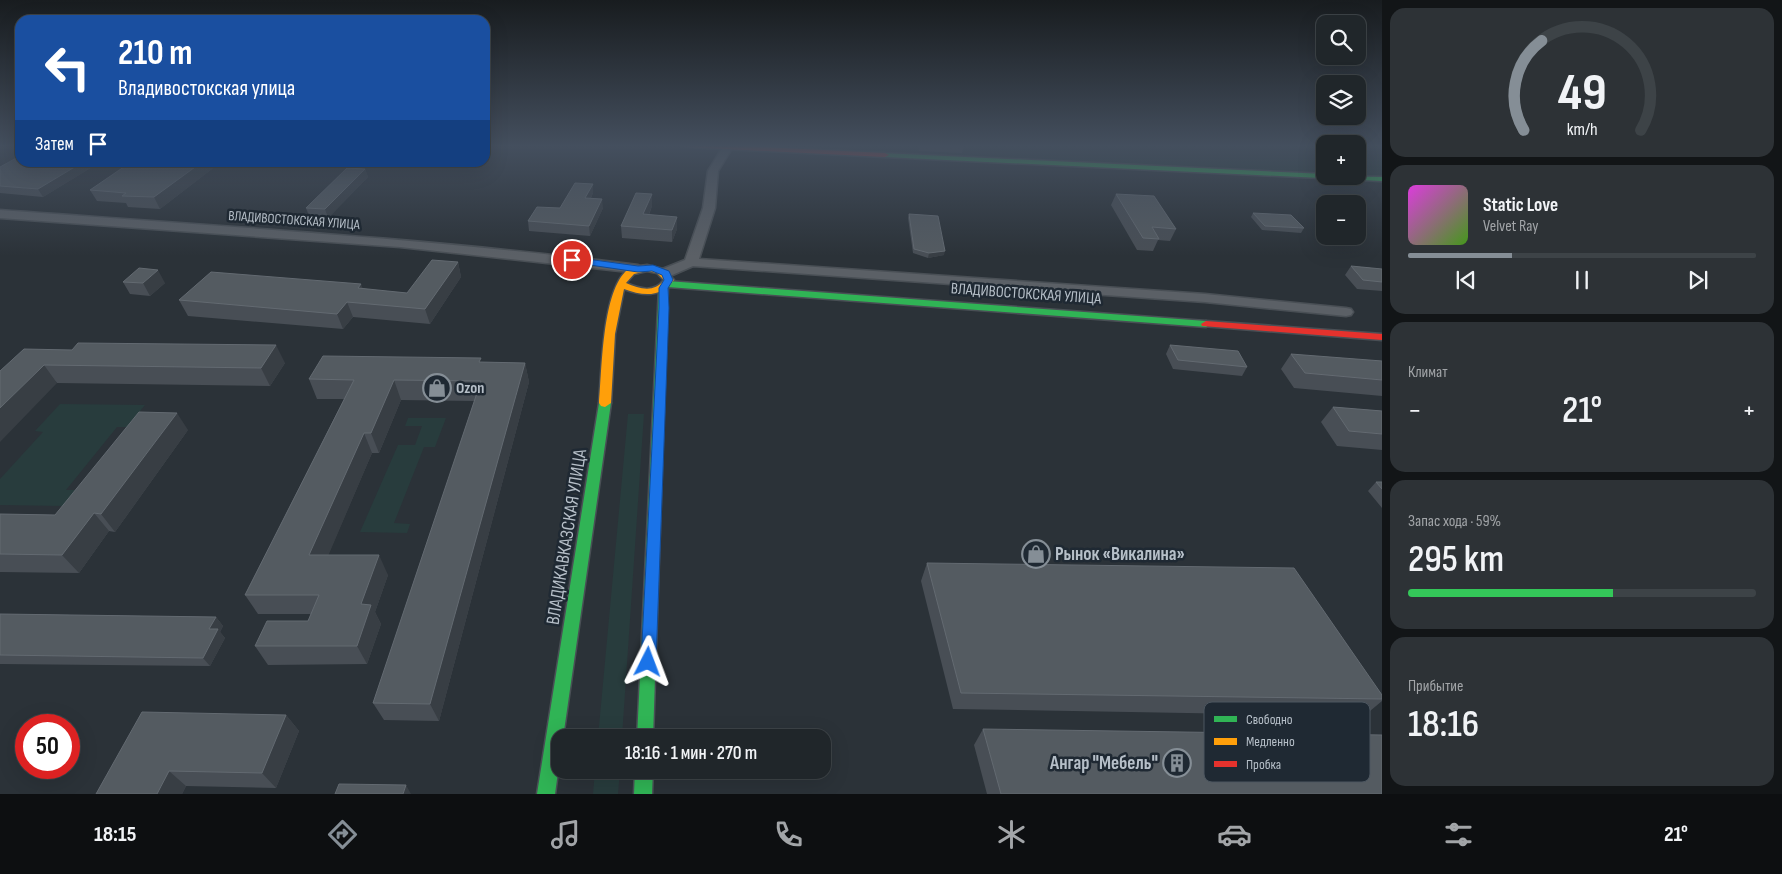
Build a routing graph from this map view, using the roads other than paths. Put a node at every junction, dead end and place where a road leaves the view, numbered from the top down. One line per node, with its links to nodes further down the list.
1 (713, 182): 6 (street)
2 (0, 214): 3 (street, ВЛАДИВОСТОКСКАЯ УЛИЦА)
3 (14, 215): 4 (street); 5 (street, ВЛАДИВОСТОКСКАЯ УЛИЦА)
4 (0, 223)
5 (572, 260): 7 (street, ВЛАДИВОСТОКСКАЯ УЛИЦА); 8 (street, ВЛАДИВОСТОКСКАЯ УЛИЦА)
6 (690, 262): 9 (street); 10 (street)
7 (638, 269): 8 (main road); 9 (main road, ВЛАДИВОСТОКСКАЯ УЛИЦА)
8 (623, 282): 9 (main road, ВЛАДИВОСТОКСКАЯ УЛИЦА); 14 (main road, ВЛАДИКАВКАЗСКАЯ УЛИЦА)
9 (666, 282): 11 (main road, ВЛАДИВОСТОКСКАЯ УЛИЦА); 12 (main road)
10 (1346, 312)
11 (1382, 338)
12 (645, 729)
13 (644, 779): 15 (main road)
14 (546, 794)
15 (643, 794)

